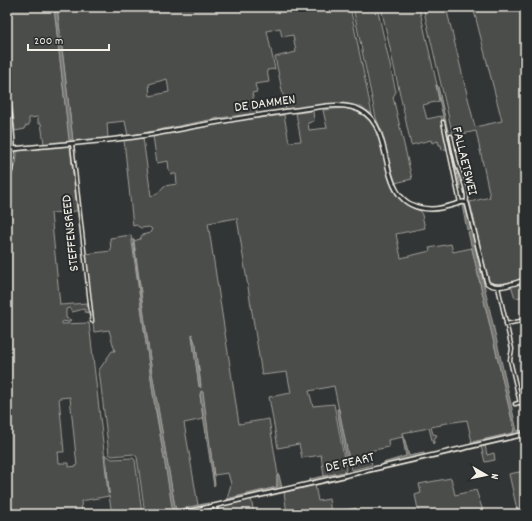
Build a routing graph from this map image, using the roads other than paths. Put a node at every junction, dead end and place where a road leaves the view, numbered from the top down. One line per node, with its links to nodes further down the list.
1 (7, 94): 5 (street)
2 (443, 122): 7 (street, FALLAETSWEI)
3 (451, 136): 8 (street, FALLAETSWEI)
4 (71, 143): 5 (street, DE DAMMEN); 7 (street, DE DAMMEN); 12 (street, STEFFENSREED)
5 (13, 149): 6 (street)
6 (7, 179)
7 (460, 203): 8 (street, FALLAETSWEI)
8 (466, 203): 10 (street, FALLAETSWEI)
9 (525, 280): 10 (street)
10 (498, 287): 13 (street)
11 (525, 320): 13 (street)
12 (92, 321)
13 (506, 324): 15 (street)
14 (525, 401): 15 (street)
15 (520, 402): 16 (street)
16 (515, 404)
17 (525, 434): 18 (street, DE FEART)
18 (215, 506): 19 (street, DE FEART); 20 (street)
19 (179, 514)
20 (216, 514)

